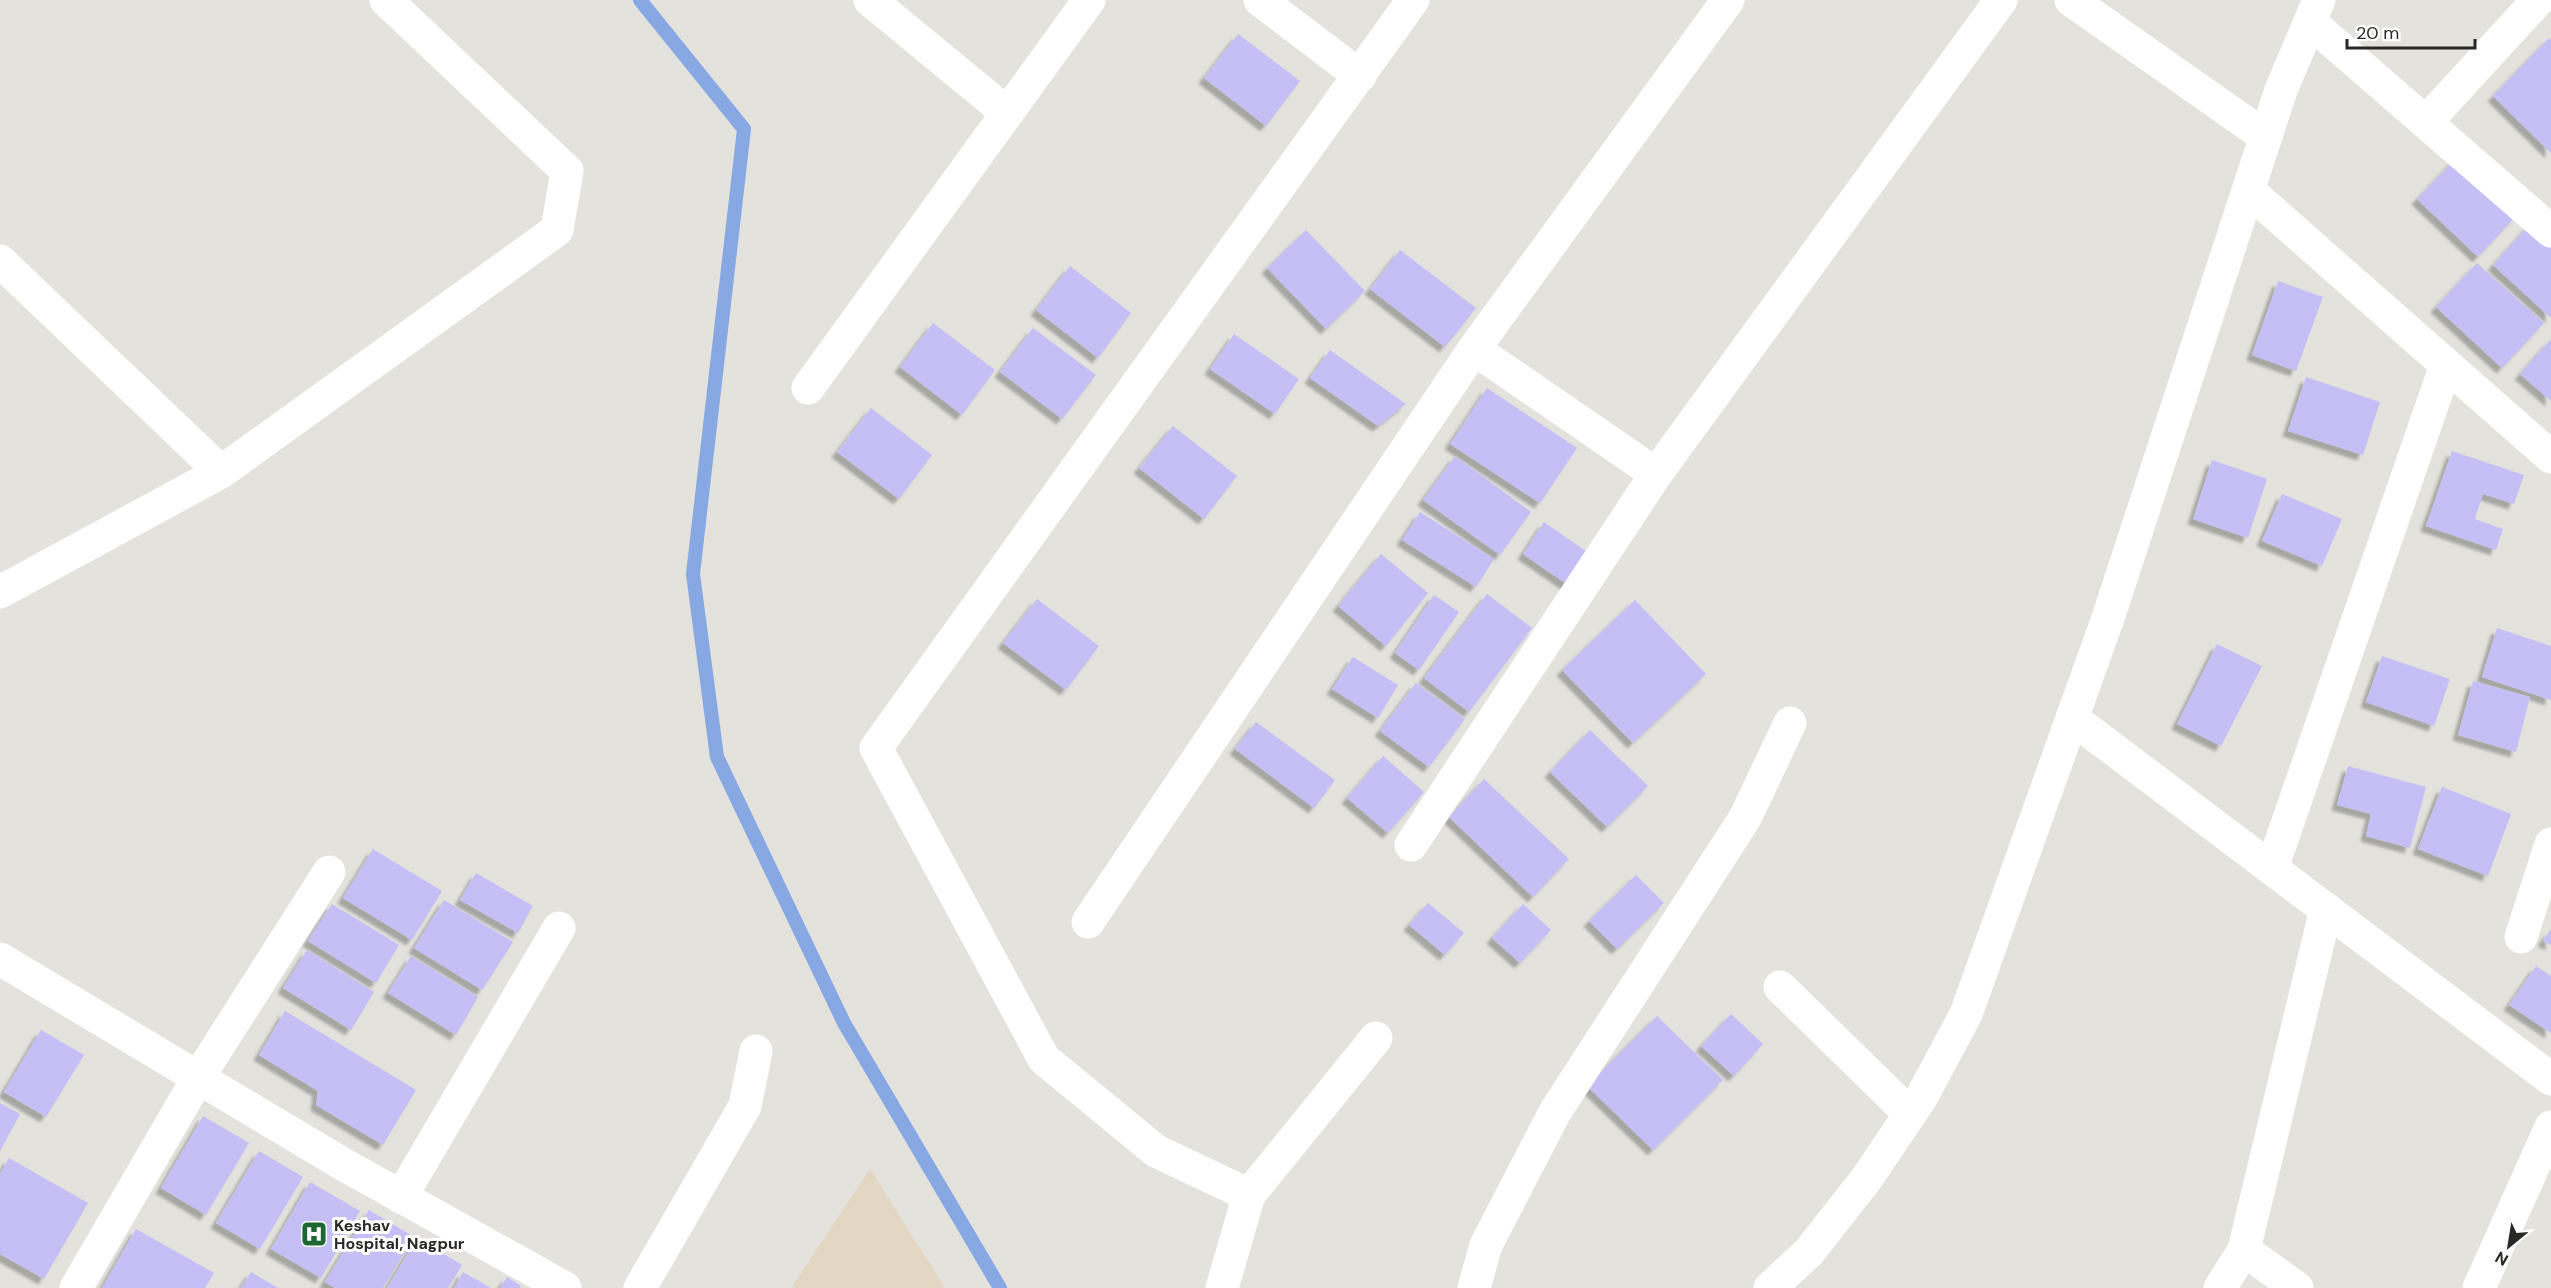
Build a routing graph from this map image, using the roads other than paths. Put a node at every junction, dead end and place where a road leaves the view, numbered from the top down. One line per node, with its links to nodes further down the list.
1 (386, 0): 22 (street)
2 (870, 0): 12 (street)
3 (1089, 0): 12 (street)
4 (1260, 0): 11 (street)
5 (1413, 0): 11 (street)
6 (1728, 0): 18 (street)
7 (2001, 0): 23 (street)
8 (2071, 0): 14 (street)
9 (2538, 0): 13 (street)
10 (2314, 11): 13 (street); 14 (street)
11 (1360, 76): 43 (street)
12 (1006, 112): 20 (street)
13 (2426, 122): 16 (street)
14 (2266, 137): 15 (street)
15 (2249, 191): 19 (street); 25 (street)
16 (2551, 231)
17 (0, 261): 22 (street)
18 (1474, 349): 23 (street); 32 (street)
19 (2446, 365): 21 (street); 29 (street)
20 (808, 388)
21 (2551, 458)
22 (221, 472): 24 (street)
23 (1656, 474): 28 (street)
24 (0, 592)
25 (2072, 718): 29 (street); 41 (street)
26 (1790, 723): 50 (street)
27 (2551, 844): 34 (street)
28 (1411, 845)
29 (2272, 868): 31 (street)
30 (329, 872): 39 (street)
31 (2326, 909): 40 (street); 45 (street)
32 (1088, 922)
33 (559, 928): 44 (street)
34 (2521, 938)
35 (0, 959): 39 (street)
36 (1780, 987): 41 (street)
37 (1376, 1038): 43 (street)
38 (756, 1051): 48 (street)
39 (198, 1078): 44 (street); 46 (street)
40 (2551, 1079)
41 (1910, 1114): 51 (street)
42 (2551, 1127): 54 (street)
43 (1249, 1195): 49 (street)
44 (401, 1197): 47 (street)
45 (2244, 1250): 52 (street); 53 (street)
46 (76, 1288)
47 (565, 1288)
48 (640, 1288)
49 (1222, 1288)
50 (1474, 1288)
51 (1770, 1288)
52 (2220, 1288)
53 (2297, 1288)
54 (2479, 1288)

